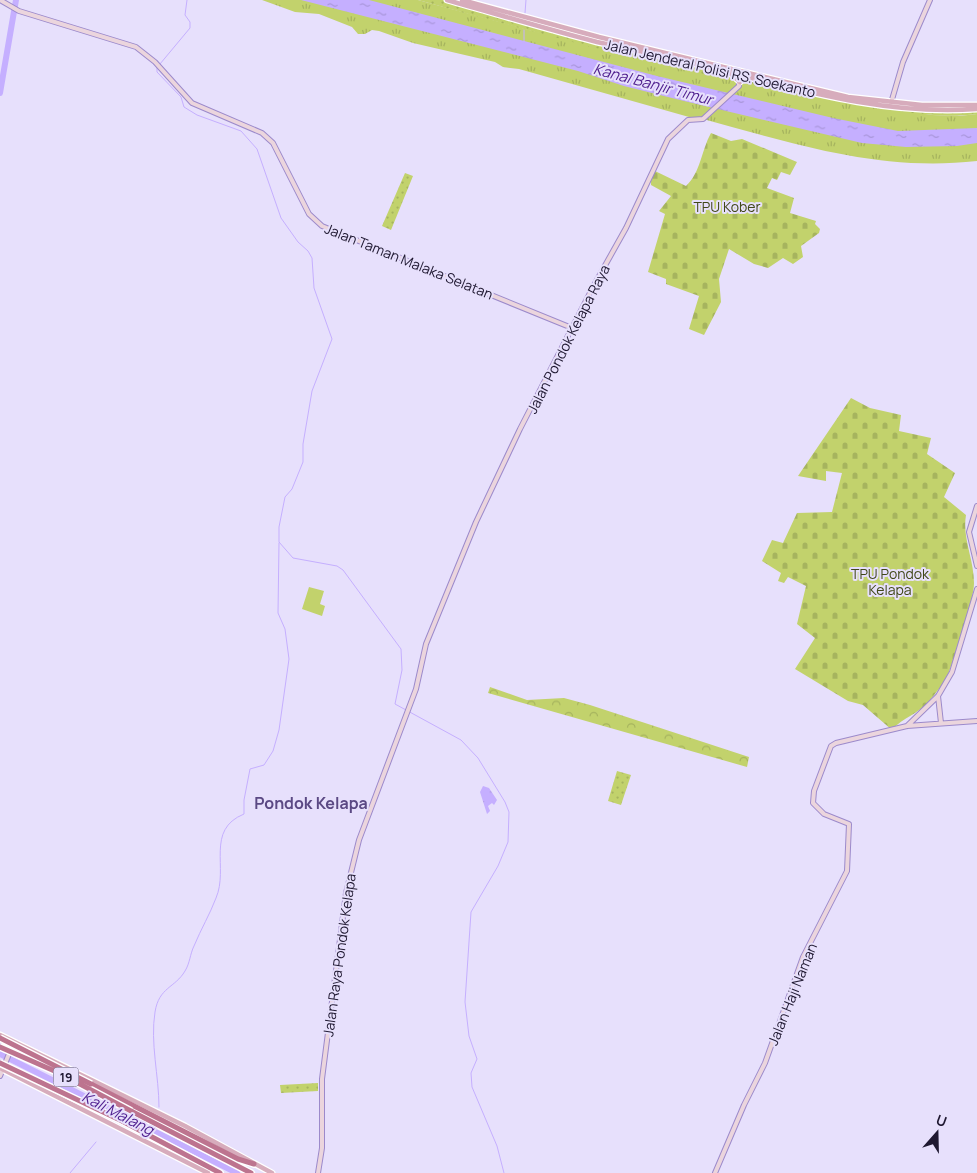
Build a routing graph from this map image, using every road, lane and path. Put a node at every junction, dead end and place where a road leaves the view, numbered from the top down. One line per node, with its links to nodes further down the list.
1 (0, 0): 13 (street, Jalan Taman Malaka Selatan)
2 (447, 0): 5 (main road, Jalan Jenderal Polisi RS. Soekanto)
3 (462, 0): 5 (main road, Jalan Jenderal Polisi RS. Soekanto)
4 (930, 0): 11 (street)
5 (591, 37): 6 (main road, Jalan Jenderal Polisi RS. Soekanto); 7 (main road, Jalan Jenderal Polisi RS. Soekanto)
6 (737, 69): 8 (street); 10 (main road, Jalan Jenderal Polisi RS. Soekanto)
7 (726, 72): 8 (main road, Jalan Jenderal Polisi RS. Soekanto); 9 (main road)
8 (740, 76): 9 (street); 10 (main road, Jalan Jenderal Polisi RS. Soekanto)
9 (739, 84): 13 (street, Jalan Pondok Kelapa Raya)
10 (780, 84): 11 (main road, Jalan Jenderal Polisi RS. Soekanto)
11 (890, 104): 12 (main road, Jalan Jenderal Polisi RS. Soekanto)
12 (977, 107)
13 (572, 328): 17 (street, Jalan Pondok Kelapa Raya)
14 (977, 506): 15 (street)
15 (977, 566)
16 (977, 589): 18 (street)
17 (428, 641): 34 (street, Jalan Raya Pondok Kelapa)
18 (938, 696): 20 (street); 21 (street)
19 (977, 721): 20 (street, Jalan Haji Naman)
20 (941, 723): 21 (street, Jalan Haji Naman)
21 (907, 726): 35 (street, Jalan Haji Naman)
22 (0, 1036): 23 (main road); 28 (highway, bridge)
23 (14, 1041): 25 (street, bridge); 28 (main road)
24 (0, 1047): 31 (highway, 19, bridge)
25 (3, 1063): 26 (street); 30 (highway, 19, bridge)
26 (1, 1069): 27 (street); 29 (main road)
27 (0, 1076)
28 (256, 1165): 32 (main road); 33 (main road)
29 (208, 1173)
30 (220, 1173)
31 (251, 1173)
32 (265, 1173)
33 (272, 1173)
34 (318, 1173)
35 (715, 1173)

